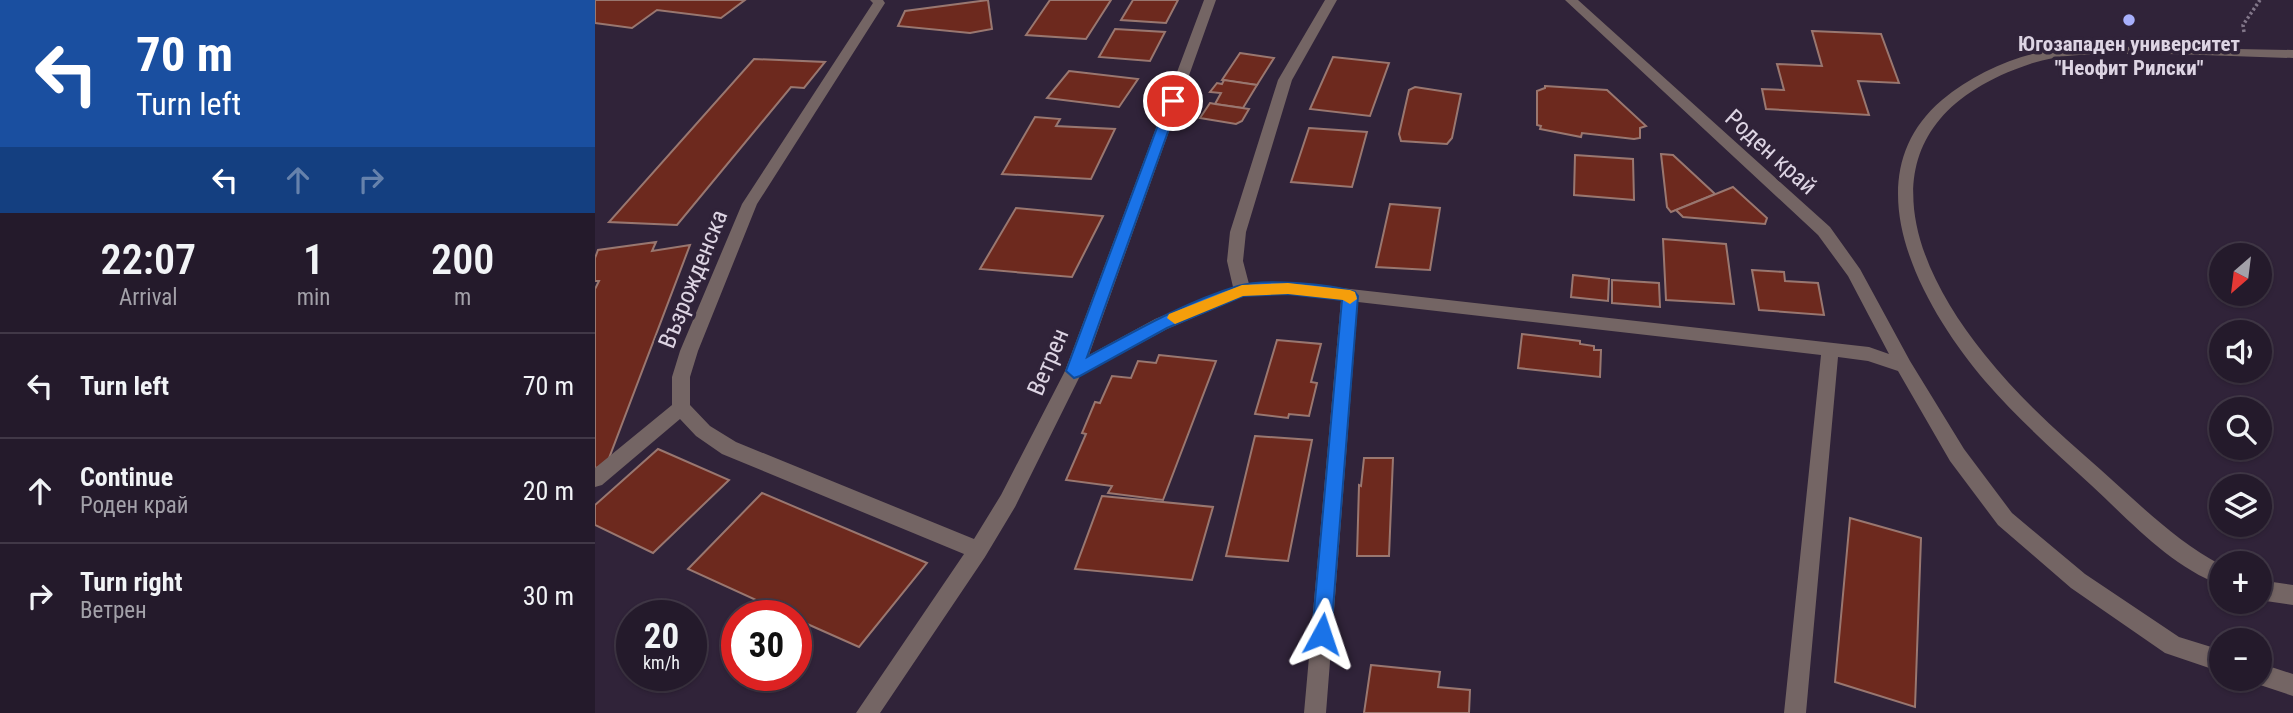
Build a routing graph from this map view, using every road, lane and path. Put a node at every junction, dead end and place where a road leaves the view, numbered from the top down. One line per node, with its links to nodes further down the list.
1 (876, 0): 13 (street, Възрожденска)
2 (1210, 0): 12 (street, Ветрен)
3 (1331, 0): 8 (street)
4 (1571, 0): 11 (street, Роден край)
5 (2260, 0): 6 (path)
6 (2246, 53): 7 (street); 16 (street)
7 (2293, 54)
8 (1242, 290): 9 (street); 12 (street)
9 (1350, 296): 10 (street); 23 (street)
10 (1830, 350): 11 (street); 24 (street)
11 (1904, 366): 19 (street, Роден край)
12 (1074, 371): 15 (street, Ветрен)
13 (681, 408): 14 (street); 15 (street)
14 (595, 479)
15 (978, 550): 22 (street, Ветрен)
16 (2209, 568)
17 (2272, 592): 18 (street)
18 (2293, 595)
19 (2209, 657)
20 (2272, 678): 21 (street)
21 (2293, 685)
22 (867, 713)
23 (1315, 713)
24 (1795, 713)

